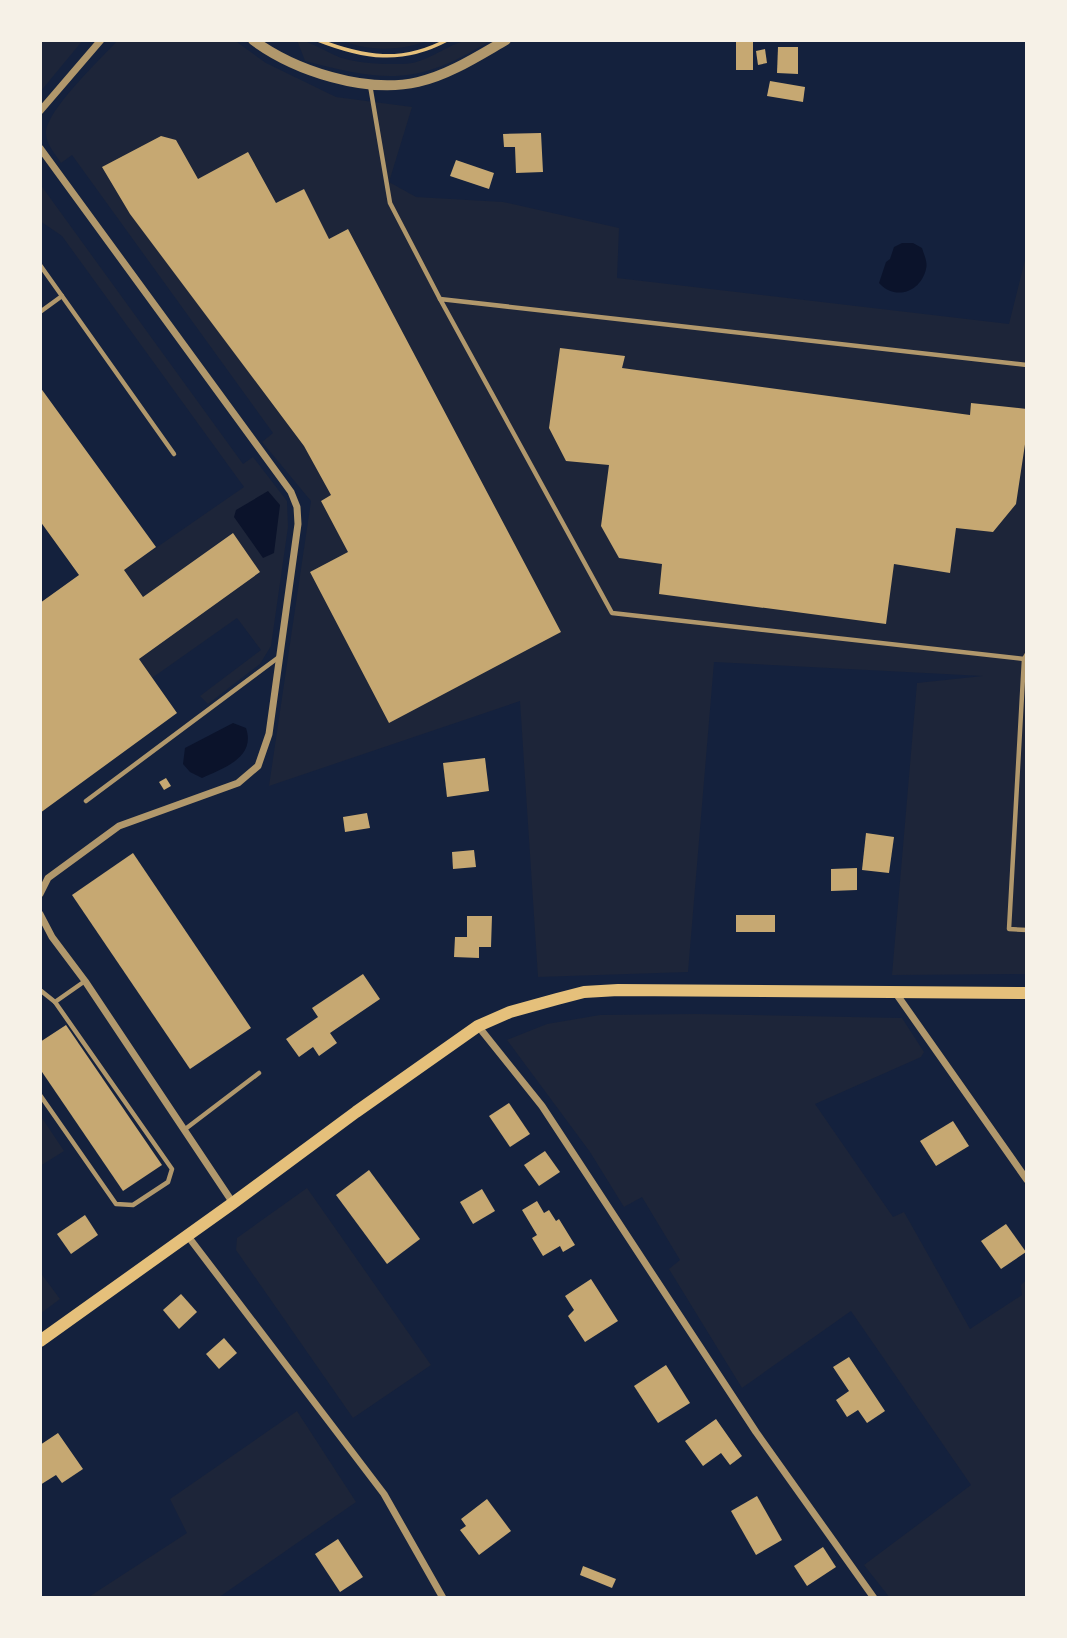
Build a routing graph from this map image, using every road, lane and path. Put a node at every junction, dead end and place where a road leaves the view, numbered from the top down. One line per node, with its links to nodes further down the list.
1 (101, 40): 8 (street)
2 (253, 40): 6 (street)
3 (318, 40): 4 (path)
4 (447, 40)
5 (506, 40): 7 (street)
6 (266, 44): 7 (street)
7 (370, 84): 12 (lane)
8 (40, 111)
9 (40, 148): 17 (street)
10 (40, 265): 11 (lane)
11 (62, 296): 13 (lane); 15 (lane)
12 (440, 299): 14 (lane); 16 (lane)
13 (40, 312)
14 (1027, 365)
15 (174, 454)
16 (1025, 656): 21 (lane)
17 (279, 657): 18 (lane); 19 (street)
18 (86, 801)
19 (40, 894)
20 (40, 914): 22 (street)
21 (1027, 930)
22 (85, 981): 26 (lane); 30 (street)
23 (40, 990): 26 (lane)
24 (895, 991): 25 (main road); 27 (main road); 31 (street)
25 (1027, 993)
26 (55, 1002): 29 (lane)
27 (478, 1026): 32 (main road); 36 (street)
28 (259, 1073): 30 (lane)
29 (40, 1095)
30 (184, 1130): 32 (street)
31 (1027, 1180)
32 (233, 1203): 33 (main road)
33 (187, 1235): 34 (main road); 35 (street)
34 (40, 1341)
35 (443, 1598)
36 (874, 1598)

